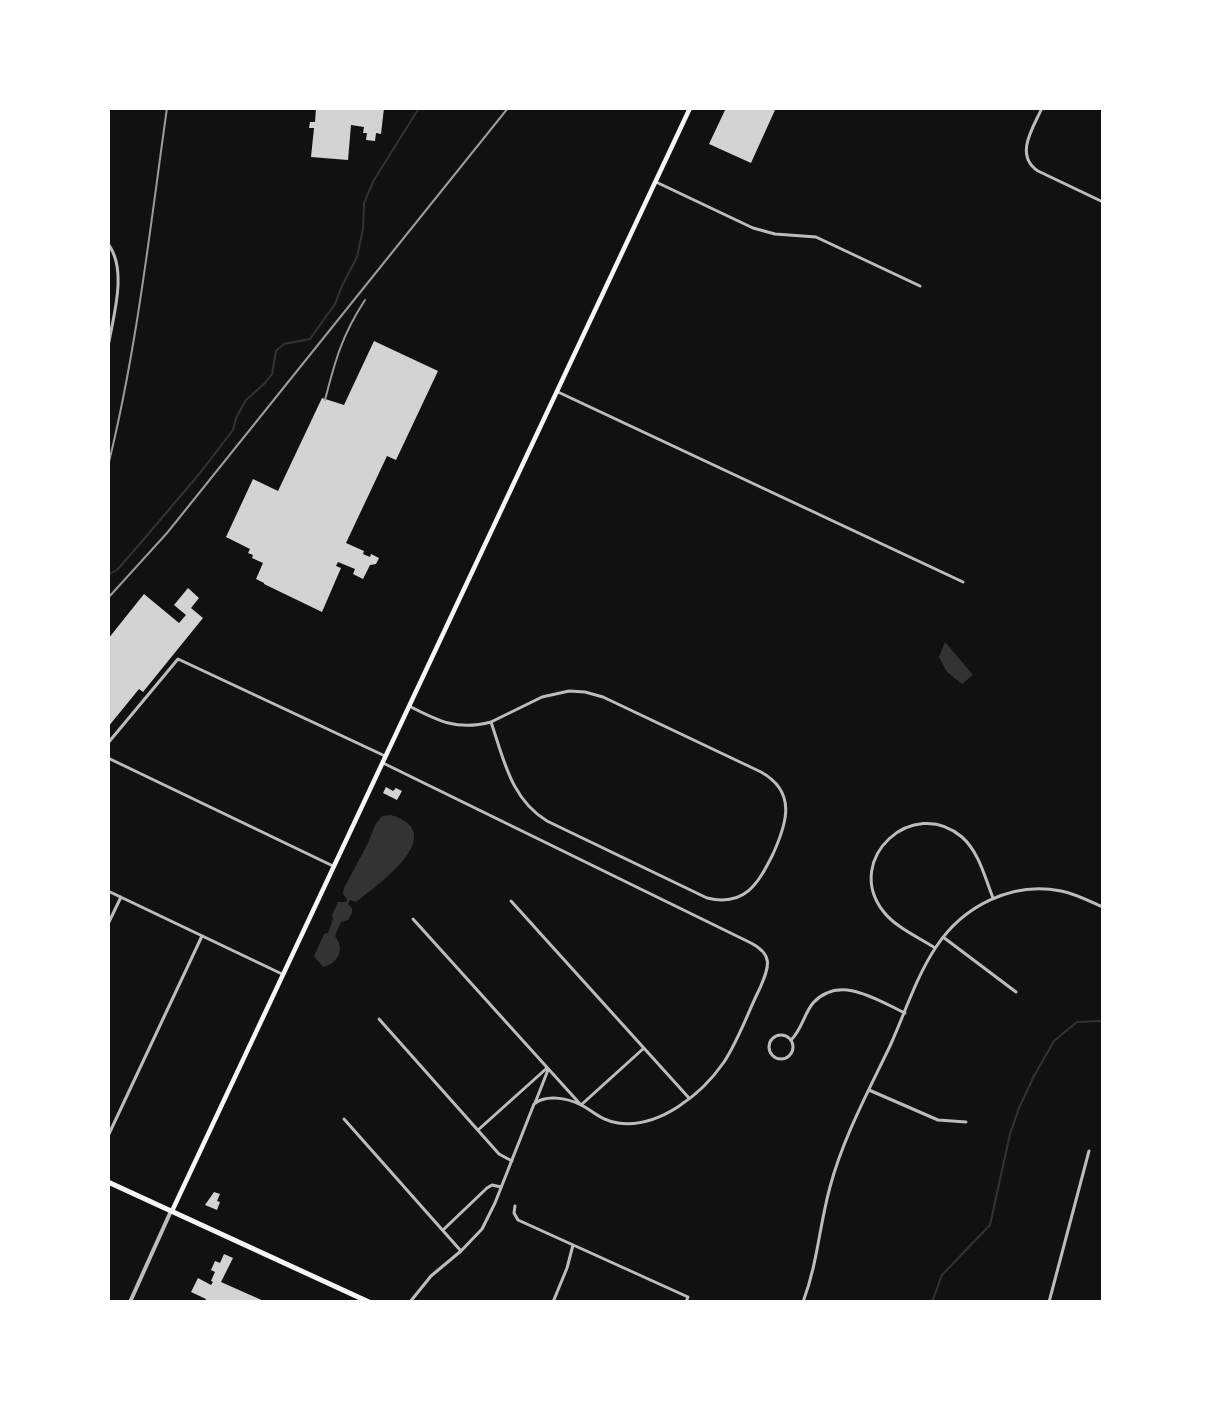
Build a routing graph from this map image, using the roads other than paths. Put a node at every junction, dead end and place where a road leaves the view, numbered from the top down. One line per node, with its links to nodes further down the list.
1 (690, 108): 3 (main road)
2 (1042, 108): 4 (street)
3 (656, 182): 6 (street); 8 (main road)
4 (1103, 202)
5 (108, 244): 7 (street)
6 (920, 286)
7 (108, 347)
8 (558, 392): 9 (street); 10 (main road)
9 (963, 582)
10 (409, 706): 11 (street); 13 (main road)
11 (491, 722): 11 (street)
12 (108, 743): 13 (street)
13 (385, 756): 15 (main road)
14 (108, 758): 16 (street)
15 (382, 762): 16 (main road); 35 (street)
16 (333, 866): 27 (main road)
17 (108, 891): 18 (street)
18 (121, 897): 23 (street); 24 (street)
19 (993, 898): 21 (street); 25 (street); 26 (street)
20 (511, 901): 32 (street)
21 (1103, 907)
22 (414, 919): 33 (street)
23 (108, 924)
24 (202, 936): 27 (street); 41 (street)
25 (943, 937): 26 (street); 28 (street)
26 (935, 948): 29 (street)
27 (282, 974): 47 (main road)
28 (1016, 992)
29 (905, 1013): 31 (street); 34 (street)
30 (379, 1019): 40 (street)
31 (791, 1040): 31 (street)
32 (644, 1048): 35 (street); 37 (street)
33 (548, 1069): 36 (street); 37 (street); 40 (street)
34 (869, 1090): 39 (street); 56 (street)
35 (689, 1098): 37 (street)
36 (534, 1104): 37 (street); 43 (street)
37 (581, 1105)
38 (344, 1119): 48 (street)
39 (966, 1122)
40 (478, 1130): 43 (street)
41 (108, 1136)
42 (1089, 1151): 57 (street)
43 (512, 1161): 45 (street)
44 (108, 1182): 47 (main road)
45 (501, 1187): 48 (street); 50 (street)
46 (516, 1206): 49 (street)
47 (172, 1211): 51 (street); 52 (main road)
48 (443, 1230): 50 (street)
49 (573, 1245): 54 (street); 55 (street)
50 (461, 1251): 53 (street)
51 (130, 1302)
52 (369, 1302)
53 (410, 1302)
54 (553, 1302)
55 (686, 1302)
56 (803, 1302)
57 (1049, 1302)

